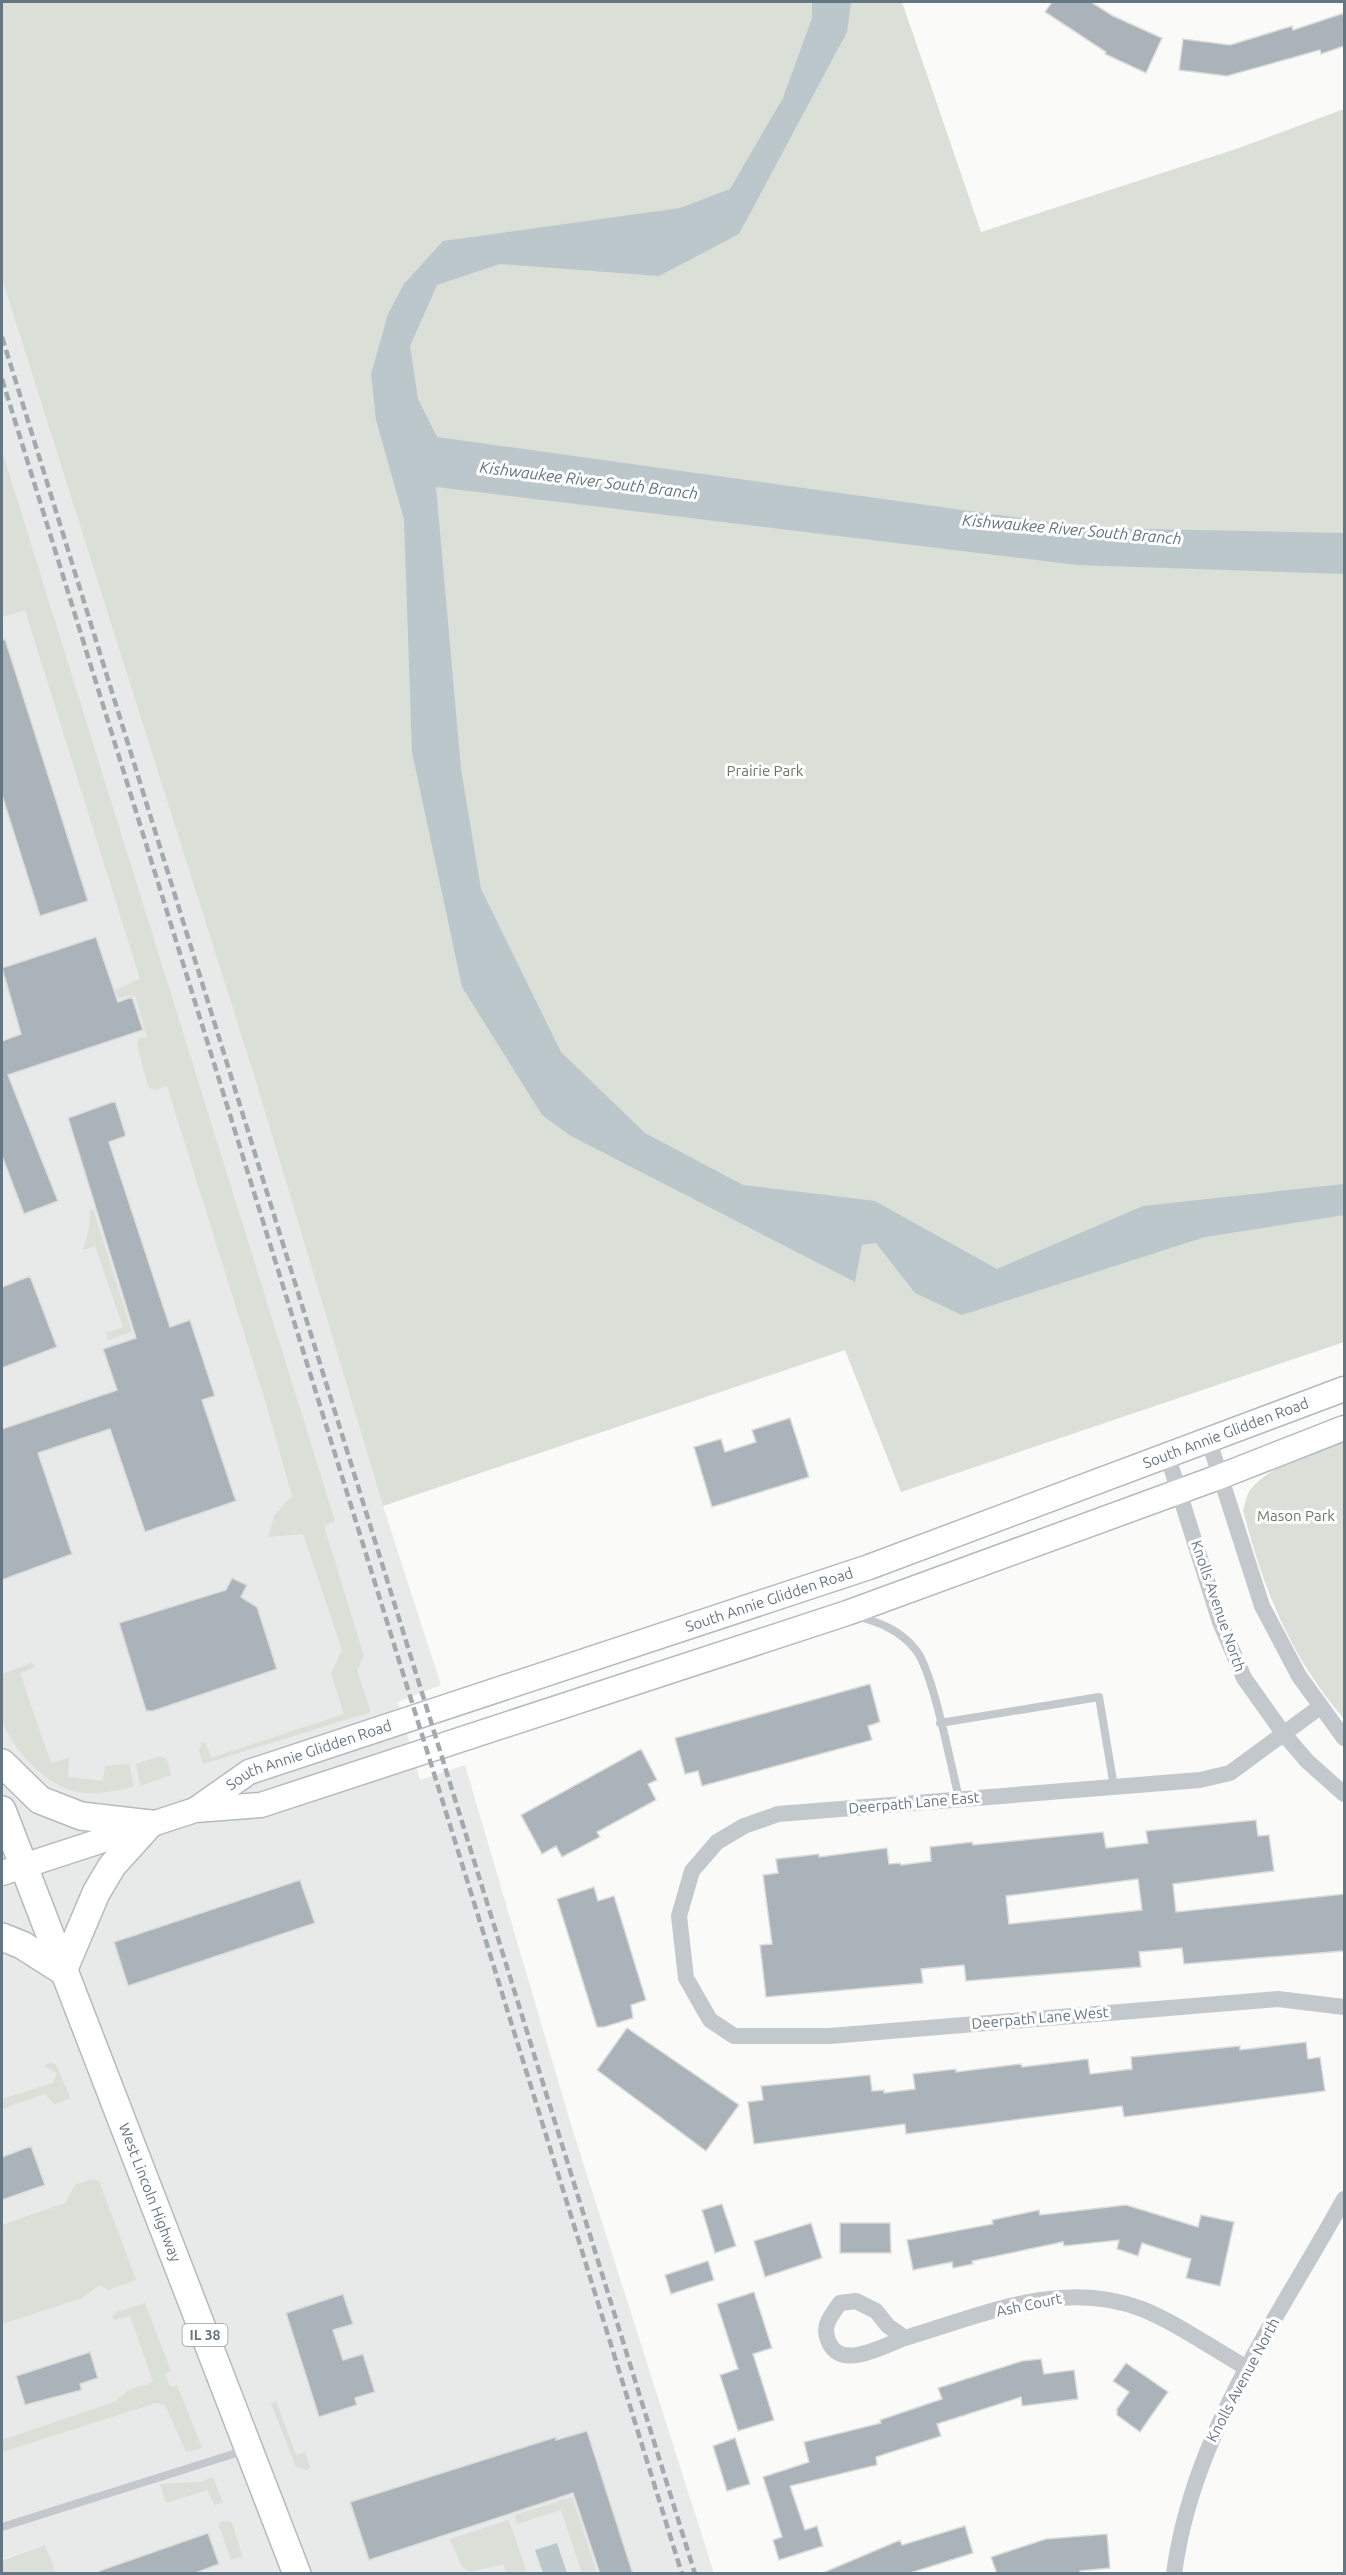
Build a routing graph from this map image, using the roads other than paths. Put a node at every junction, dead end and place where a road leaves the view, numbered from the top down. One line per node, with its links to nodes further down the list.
1 (1344, 1389): 3 (main road, South Annie Glidden Road)
2 (1344, 1428): 5 (main road, South Annie Glidden Road)
3 (1208, 1438): 4 (main road, South Annie Glidden Road); 5 (street)
4 (1167, 1454): 6 (street, Knolls Avenue North); 17 (main road, South Annie Glidden Road)
5 (1219, 1477): 6 (main road, South Annie Glidden Road); 8 (street)
6 (1179, 1491): 7 (main road, South Annie Glidden Road); 10 (street, Knolls Avenue North)
7 (847, 1613): 9 (lane); 17 (main road, South Annie Glidden Road)
8 (1320, 1707): 10 (street, Deerpath Lane East); 11 (street)
9 (940, 1723): 13 (lane); 15 (lane)
10 (1283, 1733): 13 (street, Deerpath Lane East); 14 (street, Knolls Avenue North)
11 (1344, 1738)
12 (2, 1763): 18 (main road)
13 (1114, 1786): 15 (street, Deerpath Lane East)
14 (1344, 1794)
15 (959, 1798): 23 (street, Deerpath Lane East)
16 (2, 1810): 19 (main road, West Lincoln Highway / IL 38)
17 (195, 1810): 18 (main road, South Annie Glidden Road)
18 (150, 1824): 19 (main road, South Annie Glidden Road); 21 (main road)
19 (12, 1869): 21 (main road, West Lincoln Highway / IL 38)
20 (2, 1937): 21 (main road)
21 (63, 1971): 27 (main road, West Lincoln Highway / IL 38)
22 (1344, 2007): 23 (street, Deerpath Lane West)
23 (734, 2036)
24 (1344, 2199): 26 (street, Knolls Avenue North)
25 (905, 2338): 25 (street, Ash Court); 26 (street, Ash Court)
26 (1247, 2368): 30 (street, Knolls Avenue North)
27 (249, 2449): 28 (lane); 29 (main road, West Lincoln Highway / IL 38)
28 (2, 2527)
29 (297, 2574)
30 (1174, 2574)

